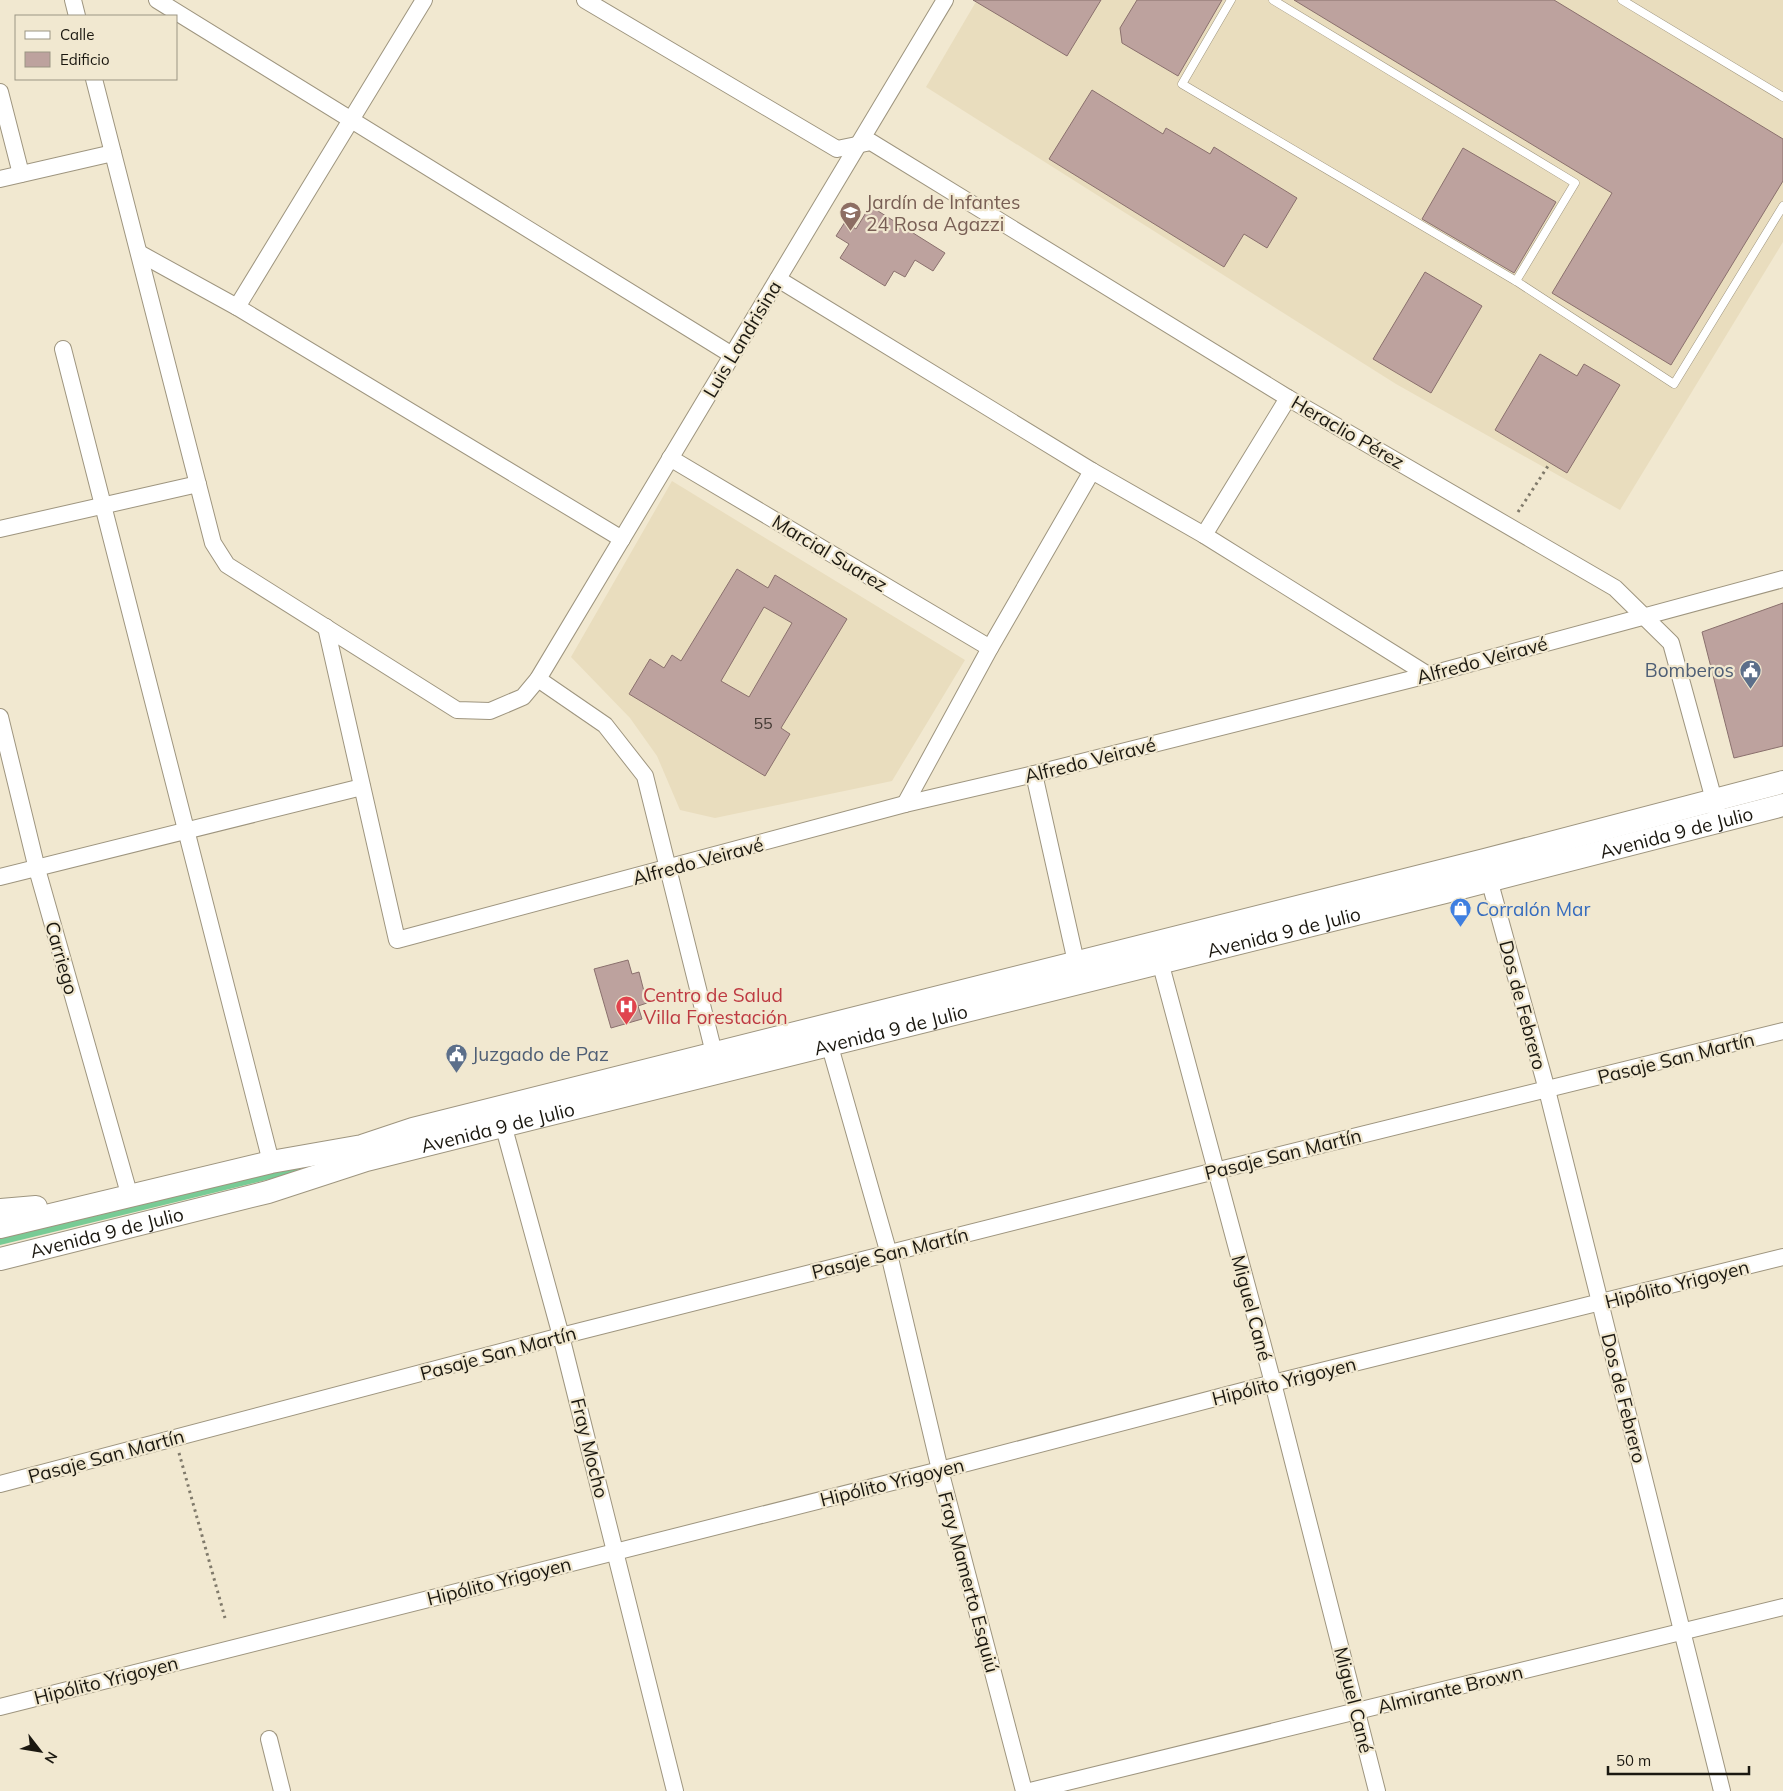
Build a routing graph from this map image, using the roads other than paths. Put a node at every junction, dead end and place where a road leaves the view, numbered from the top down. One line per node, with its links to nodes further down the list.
1 (73, 0): 9 (street)
2 (157, 0): 13 (street)
3 (424, 0): 13 (street)
4 (585, 0): 14 (street, Heraclio Pérez)
5 (945, 0): 14 (street, Luis Landrisina)
6 (1231, 0): 21 (lane)
7 (1273, 0): 21 (lane)
8 (1622, 0): 12 (lane)
9 (78, 15)
10 (94, 80): 15 (street, Luis Landrisina)
11 (0, 92): 16 (street)
12 (1783, 97)
13 (351, 118): 22 (street); 24 (street)
14 (858, 145): 20 (street, Luis Landrisina); 25 (street, Heraclio Pérez)
15 (113, 153): 16 (street); 19 (street, Luis Landrisina)
16 (21, 174): 17 (street)
17 (0, 179)
18 (1783, 206): 21 (lane)
19 (139, 253): 22 (street); 28 (street, Luis Landrisina)
20 (778, 278): 24 (street, Luis Landrisina); 27 (street)
21 (1516, 281)
22 (237, 307): 32 (street)
23 (63, 350): 29 (street)
24 (732, 355): 26 (street, Luis Landrisina)
25 (1288, 398): 31 (street); 34 (street, Heraclio Pérez)
26 (670, 458): 32 (street, Luis Landrisina); 36 (street, Marcial Suarez)
27 (1092, 471): 31 (street); 36 (street)
28 (198, 484): 29 (street); 35 (street, Luis Landrisina)
29 (102, 505): 30 (street); 46 (street)
30 (0, 529)
31 (1204, 535): 37 (street)
32 (622, 539): 38 (street, Luis Landrisina)
33 (1783, 579): 34 (street, Alfredo Veiravé)
34 (1644, 616): 37 (street, Alfredo Veiravé); 45 (street, Heraclio Pérez)
35 (326, 628): 38 (street, Luis Landrisina); 42 (street)
36 (990, 648): 43 (street)
37 (1428, 675): 40 (street, Alfredo Veiravé)
38 (538, 679): 48 (street)
39 (0, 717): 47 (street, Carriego)
40 (1034, 774): 43 (street, Alfredo Veiravé); 52 (street)
41 (1783, 782): 45 (main road, Avenida 9 de Julio)
42 (362, 787): 46 (street); 48 (street, Alfredo Veiravé)
43 (905, 804): 48 (street, Alfredo Veiravé)
44 (1783, 805): 45 (main road, Avenida 9 de Julio)
45 (1717, 811): 49 (main road, Avenida 9 de Julio)
46 (185, 830): 47 (street); 58 (street)
47 (37, 869): 50 (street); 60 (street, Carriego)
48 (668, 869): 55 (street)
49 (1487, 870): 51 (main road, Avenida 9 de Julio); 56 (street, Dos de Febrero)
50 (0, 877)
51 (1158, 952): 52 (main road, Avenida 9 de Julio); 54 (main road, Avenida 9 de Julio); 59 (street, Miguel Cané)
52 (1076, 962): 54 (main road, Avenida 9 de Julio)
53 (1783, 1031): 56 (street, Pasaje San Martín)
54 (827, 1036): 55 (main road, Avenida 9 de Julio); 57 (main road, Avenida 9 de Julio); 63 (street, Fray Mamerto Esquiú)
55 (714, 1053): 57 (main road, Avenida 9 de Julio)
56 (1547, 1090): 59 (street, Pasaje San Martín); 66 (street, Dos de Febrero)
57 (501, 1117): 58 (main road, Avenida 9 de Julio); 65 (main road, Avenida 9 de Julio); 67 (street, Fray Mocho)
58 (271, 1162): 60 (main road, Avenida 9 de Julio)
59 (1215, 1171): 63 (street, Pasaje San Martín); 68 (street, Miguel Cané)
60 (121, 1198): 61 (main road); 62 (main road, Avenida 9 de Julio)
61 (0, 1210)
62 (0, 1227)
63 (889, 1254): 67 (street, Pasaje San Martín); 69 (street, Fray Mamerto Esquiú)
64 (1783, 1257): 66 (street, Hipólito Yrigoyen)
65 (0, 1259)
66 (1601, 1303): 68 (street, Hipólito Yrigoyen); 73 (street, Dos de Febrero)
67 (562, 1336): 70 (street, Pasaje San Martín); 71 (street, Fray Mocho)
68 (1273, 1383): 69 (street, Hipólito Yrigoyen); 75 (street, Miguel Cané)
69 (940, 1470): 71 (street, Hipólito Yrigoyen); 79 (street, Fray Mamerto Esquiú)
70 (0, 1484)
71 (616, 1552): 74 (street, Hipólito Yrigoyen); 78 (street, Fray Mocho)
72 (1783, 1607): 73 (street, Almirante Brown)
73 (1683, 1632): 75 (street, Almirante Brown); 82 (street, Dos de Febrero)
74 (0, 1707)
75 (1358, 1712): 80 (street, Almirante Brown); 81 (street, Miguel Cané)
76 (269, 1739): 77 (street)
77 (282, 1791)
78 (675, 1791)
79 (1024, 1791)
80 (1030, 1791)
81 (1376, 1791)
82 (1722, 1791)

